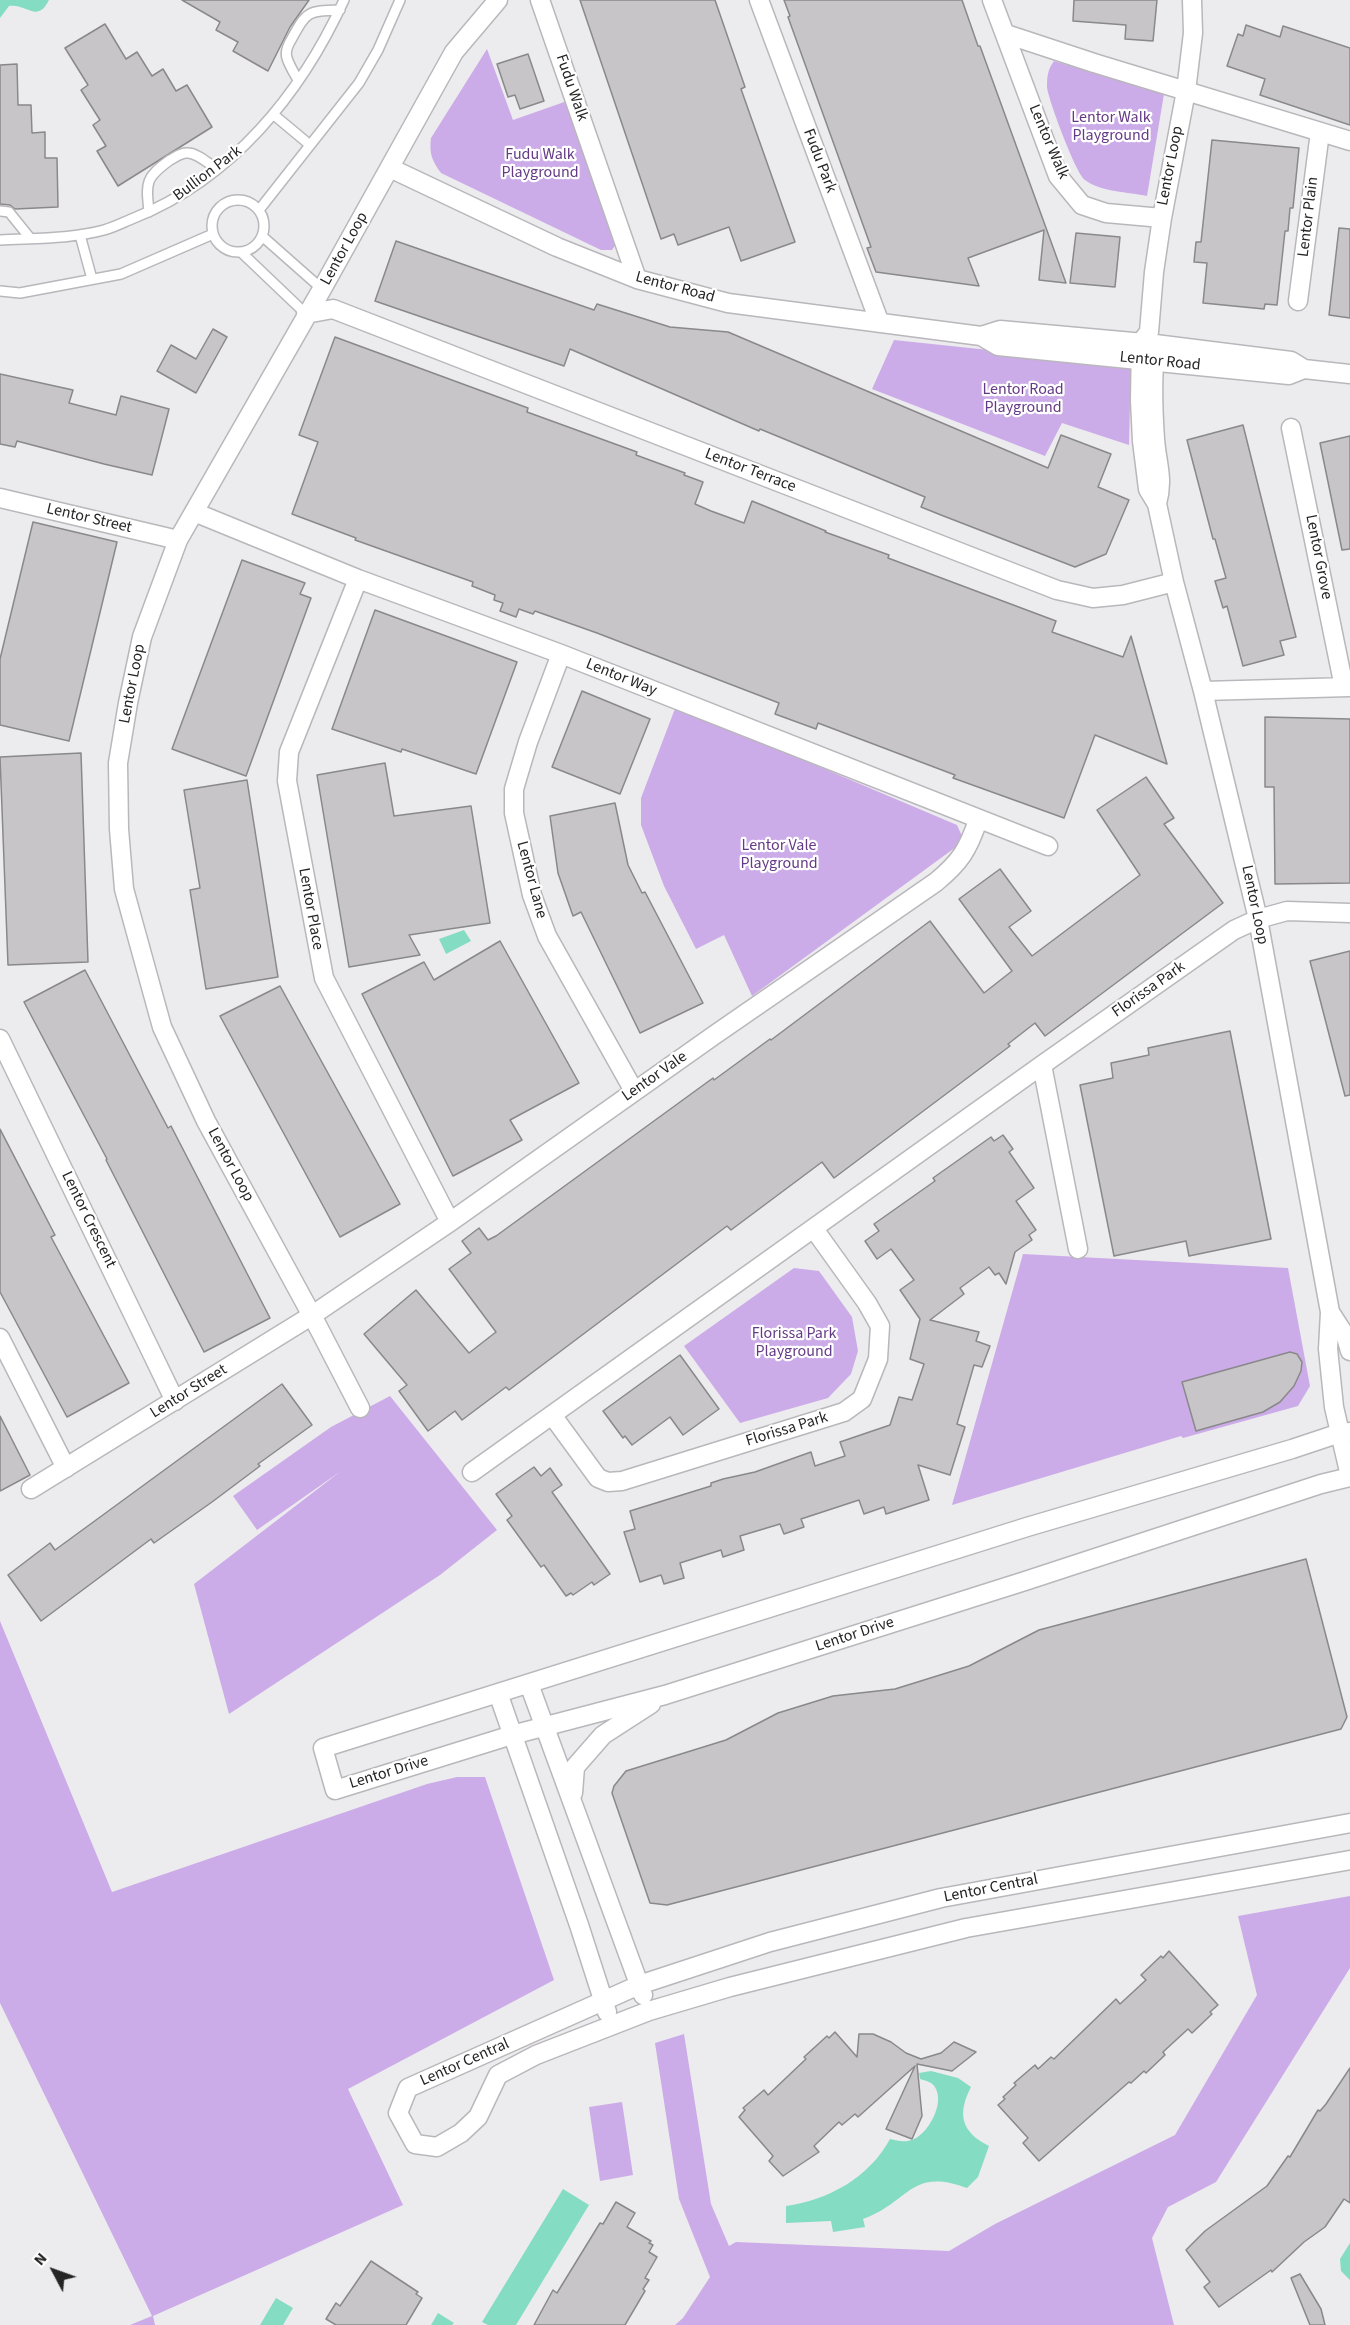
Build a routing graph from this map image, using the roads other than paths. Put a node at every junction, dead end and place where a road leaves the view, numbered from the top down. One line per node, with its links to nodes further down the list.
1 (344, 0): 8 (lane, Bullion Park)
2 (400, 0): 15 (lane)
3 (498, 0): 16 (street, Lentor Loop)
4 (540, 0): 29 (street, Fudu Walk)
5 (759, 0): 35 (street, Fudu Park)
6 (992, 0): 9 (street, Lentor Walk)
7 (1192, 0): 11 (street, Lentor Loop)
8 (339, 10): 10 (lane, Bullion Park); 10 (lane)
9 (1006, 34): 11 (street); 21 (street, Lentor Walk)
10 (298, 80): 12 (lane, Bullion Park)
11 (1186, 91): 13 (street); 21 (street, Lentor Loop)
12 (274, 115): 15 (lane); 17 (lane, Bullion Park)
13 (1320, 132): 14 (street); 32 (street, Lentor Plain)
14 (1350, 141)
15 (310, 145): 18 (lane)
16 (390, 168): 29 (street, Lentor Road); 30 (street, Lentor Loop)
17 (217, 169): 20 (lane, Bullion Park); 20 (lane)
18 (259, 210): 22 (lane); 24 (lane)
19 (0, 211): 25 (lane)
20 (149, 212): 23 (lane, Bullion Park)
21 (1161, 219): 36 (street, Lentor Loop)
22 (213, 234): 27 (lane); 28 (lane)
23 (80, 235): 25 (lane, Bullion Park); 28 (lane)
24 (262, 236): 27 (lane); 30 (lane)
25 (30, 238): 26 (lane, Bullion Park)
26 (0, 240)
27 (242, 252): 34 (lane)
28 (92, 279): 31 (lane)
29 (637, 279): 35 (street, Lentor Road)
30 (322, 289): 33 (street); 34 (street, Lentor Loop)
31 (0, 291)
32 (1298, 302)
33 (333, 309): 34 (street); 43 (street, Lentor Terrace)
34 (306, 314): 40 (street, Lentor Loop)
35 (879, 321): 36 (street, Lentor Road)
36 (1148, 348): 37 (street, Lentor Road); 43 (street, Lentor Loop)
37 (1350, 374)
38 (1291, 428): 45 (street, Lentor Grove)
39 (1, 501): 41 (street, Lentor Street)
40 (194, 512): 41 (street, Lentor Loop); 42 (street, Lentor Way)
41 (178, 540): 58 (street, Lentor Loop)
42 (358, 579): 44 (street, Lentor Way); 54 (street, Lentor Place)
43 (1174, 582): 46 (street, Lentor Loop)
44 (561, 654): 47 (street, Lentor Way); 53 (street, Lentor Lane)
45 (1347, 687): 46 (street, Lentor Grove)
46 (1203, 691): 50 (street, Lentor Loop)
47 (978, 820): 48 (street, Lentor Way); 53 (street, Lentor Vale)
48 (1048, 846)
49 (1350, 913): 50 (street, Florissa Park)
50 (1258, 919): 52 (street, Florissa Park); 57 (street, Lentor Loop)
51 (0, 1040): 61 (street, Lentor Crescent)
52 (1042, 1065): 55 (street, Florissa Park); 56 (street)
53 (634, 1091): 54 (street, Lentor Vale)
54 (450, 1222): 58 (street, Lentor Vale)
55 (813, 1229): 63 (street, Florissa Park); 63 (street, Florissa Park)
56 (1078, 1249)
57 (1330, 1312): 60 (street, Lentor Loop); 64 (street, Lentor Loop)
58 (311, 1316): 61 (street, Lentor Street); 62 (street, Lentor Loop)
59 (0, 1338): 65 (street)
60 (1350, 1351)
61 (175, 1401): 65 (street, Lentor Street)
62 (360, 1408)
63 (552, 1415): 66 (street, Florissa Park)
64 (1345, 1432): 67 (street, Lentor Loop); 69 (street, Lentor Drive)
65 (66, 1468): 68 (street, Lentor Street)
66 (472, 1472)
67 (1350, 1476): 71 (street, Lentor Drive)
68 (31, 1489)
69 (529, 1684): 70 (street, Lentor Drive); 72 (street)
70 (498, 1693): 73 (street); 73 (street, Lentor Drive)
71 (665, 1695): 72 (street, Lentor Drive); 74 (street)
72 (544, 1726): 73 (street, Lentor Drive); 74 (street)
73 (512, 1735): 78 (street)
74 (572, 1800): 77 (street)
75 (1350, 1823): 77 (street, Lentor Central)
76 (1350, 1860): 79 (street, Lentor Central)
77 (639, 1985): 78 (street, Lentor Central); 79 (street)
78 (603, 2001): 80 (street); 80 (street, Lentor Central)
79 (649, 2010): 80 (street, Lentor Central)
80 (610, 2025)

